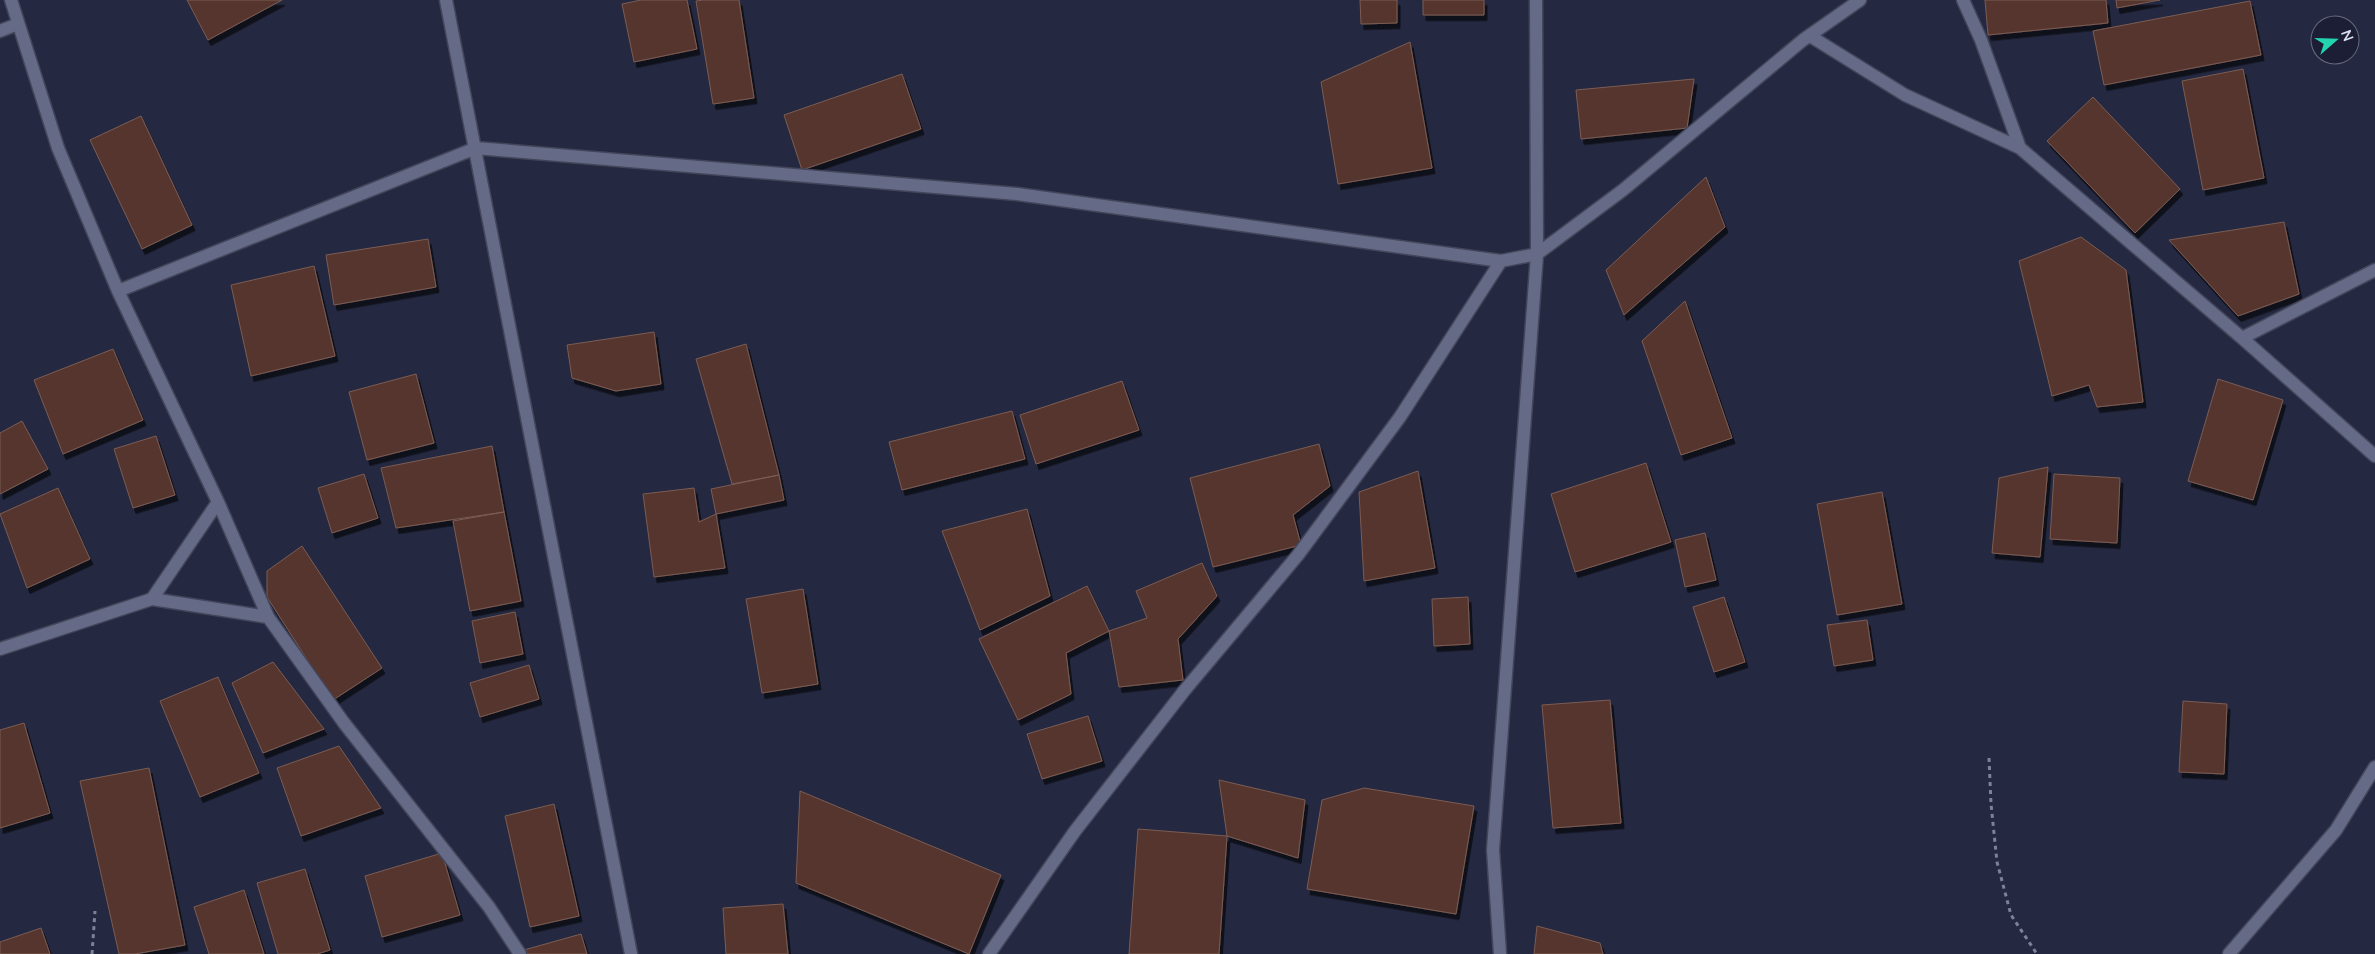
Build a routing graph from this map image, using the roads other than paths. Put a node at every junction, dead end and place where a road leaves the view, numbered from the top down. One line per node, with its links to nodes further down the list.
1 (11, 0): 6 (street)
2 (446, 0): 9 (street)
3 (1536, 0): 11 (street)
4 (1860, 0): 8 (street)
5 (1963, 0): 10 (street)
6 (18, 24): 7 (street); 14 (street)
7 (0, 31)
8 (1810, 36): 10 (street); 11 (street)
9 (476, 148): 12 (street); 14 (street); 23 (street)
10 (2020, 148): 15 (street)
11 (1537, 254): 12 (street); 25 (street)
12 (1501, 261): 24 (street)
13 (2375, 270): 15 (street)
14 (118, 291): 17 (street)
15 (2242, 338): 16 (street)
16 (2375, 456)
17 (218, 502): 18 (street); 19 (street)
18 (152, 600): 19 (street); 20 (street)
19 (268, 617): 22 (street)
20 (0, 649)
21 (2375, 766): 26 (street)
22 (520, 954)
23 (631, 954)
24 (989, 954)
25 (1500, 954)
26 (2229, 954)

